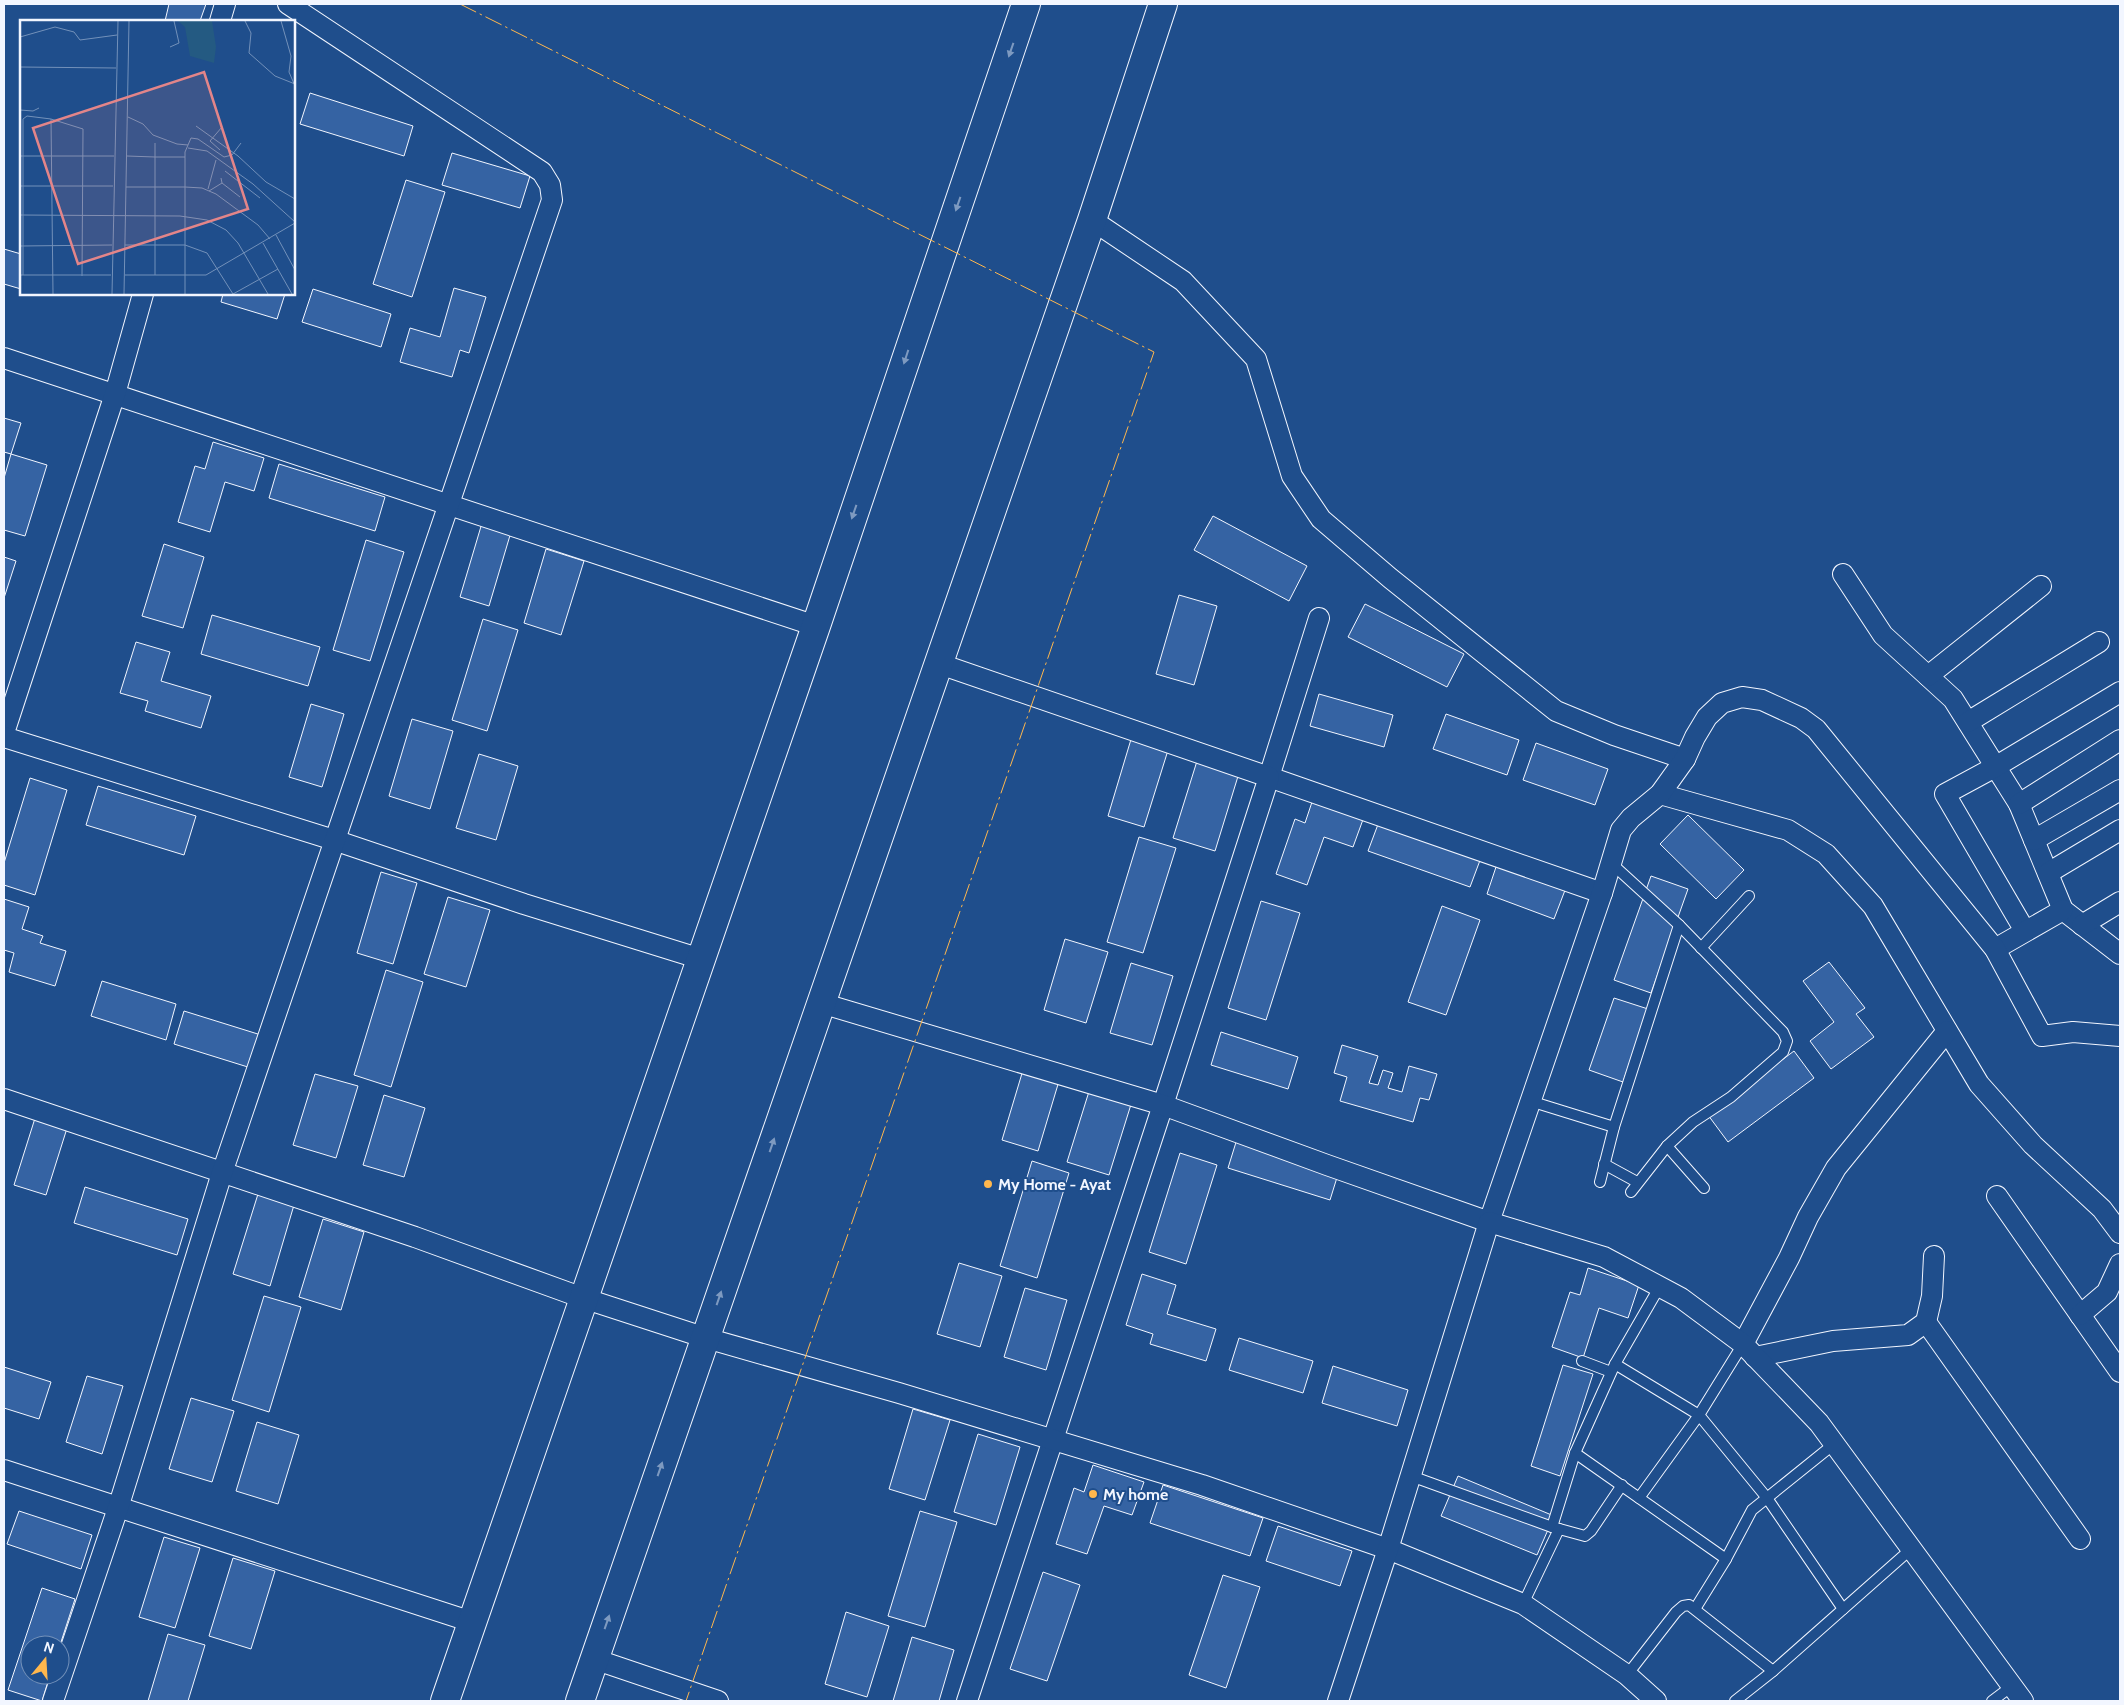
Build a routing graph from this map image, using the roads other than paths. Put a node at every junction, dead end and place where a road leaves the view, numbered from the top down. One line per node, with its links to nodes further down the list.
1 (225, 4): 5 (street)
2 (288, 4): 10 (street)
3 (1026, 4): 14 (highway, one-way to 14)
4 (1163, 4): 6 (highway)
5 (220, 20)
6 (1092, 220): 16 (highway); 23 (street)
7 (143, 295): 9 (street)
8 (4, 358): 9 (street)
9 (115, 394): 10 (street); 20 (street)
10 (448, 503): 14 (street); 30 (street)
11 (1843, 574): 17 (street)
12 (2041, 586): 17 (street)
13 (1319, 618): 25 (street)
14 (816, 626): 44 (highway)
15 (2099, 642): 19 (street)
16 (937, 664): 25 (street); 45 (highway)
17 (1928, 676): 19 (street)
18 (2120, 692): 24 (street)
19 (1968, 722): 24 (street)
20 (4, 733)
21 (4, 737): 30 (street)
22 (2120, 740): 28 (street)
23 (1685, 759): 27 (street); 42 (street)
24 (1996, 768): 28 (street); 40 (street)
25 (1269, 777): 34 (street); 50 (street)
26 (2120, 790): 31 (street)
27 (1660, 794): 32 (street); 46 (street)
28 (2019, 804): 31 (street)
29 (2120, 830): 33 (street)
30 (334, 840): 44 (street); 54 (street)
31 (2034, 840): 33 (street)
32 (1611, 863): 34 (street); 39 (lane)
33 (2048, 873): 37 (street)
34 (1602, 893): 49 (street)
35 (1749, 896): 41 (lane)
36 (2120, 902): 38 (street)
37 (2063, 910): 38 (street); 40 (street)
38 (2082, 924): 43 (street)
39 (1679, 925): 41 (lane); 51 (lane)
40 (2025, 931): 42 (street)
41 (1701, 948): 52 (lane)
42 (1995, 949): 47 (street)
43 (2120, 954)
44 (701, 959): 65 (highway)
45 (822, 1003): 50 (street); 68 (highway, one-way to 45)
46 (1947, 1031): 61 (street); 69 (street)
47 (2120, 1036)
48 (4, 1099): 54 (street)
49 (1530, 1100): 51 (lane); 60 (street)
50 (1164, 1105): 60 (street); 74 (street)
51 (1614, 1127): 53 (lane)
52 (1667, 1146): 56 (lane); 57 (lane)
53 (1604, 1164): 55 (lane); 56 (lane)
54 (222, 1173): 65 (street); 82 (street)
55 (1600, 1182)
56 (1637, 1182): 58 (lane)
57 (1704, 1188)
58 (1631, 1192)
59 (1997, 1196): 66 (street)
60 (1489, 1222): 64 (street); 78 (street)
61 (2120, 1233)
62 (1934, 1256): 67 (street)
63 (2120, 1264): 66 (street)
64 (1660, 1286): 69 (street); 71 (lane)
65 (583, 1298): 68 (street); 91 (highway)
66 (2080, 1315): 72 (street)
67 (1926, 1322): 69 (street); 84 (street)
68 (706, 1338): 74 (street); 92 (highway, one-way to 68)
69 (1749, 1350): 73 (lane); 75 (street)
70 (1582, 1360): 71 (lane)
71 (1613, 1368): 73 (lane); 76 (lane)
72 (2120, 1372)
73 (1699, 1415): 80 (lane); 81 (lane)
74 (1053, 1439): 85 (street); 100 (street)
75 (1834, 1444): 81 (lane); 86 (street)
76 (1575, 1453): 79 (lane); 83 (lane)
77 (4, 1470): 82 (street)
78 (1411, 1476): 83 (lane); 85 (street)
79 (1622, 1485): 80 (lane); 83 (lane)
80 (1639, 1498): 87 (lane)
81 (1767, 1498): 87 (lane); 90 (lane)
82 (118, 1508): 91 (street); 96 (street)
83 (1555, 1528): 88 (lane)
84 (2080, 1539)
85 (1388, 1549): 88 (street); 101 (street)
86 (1911, 1549): 90 (lane); 95 (street)
87 (1726, 1559): 89 (lane)
88 (1523, 1604): 94 (street)
89 (1695, 1609): 93 (lane); 94 (lane)
90 (1843, 1610): 93 (lane)
91 (472, 1622): 97 (highway)
92 (594, 1659): 98 (highway); 99 (street)
93 (1773, 1671): 103 (lane)
94 (1627, 1675): 102 (street)
95 (2017, 1694): 104 (lane)
96 (53, 1701)
97 (445, 1701)
98 (580, 1701)
99 (718, 1701)
100 (967, 1701)
101 (1338, 1701)
102 (1656, 1701)
103 (1735, 1701)
104 (1992, 1701)

